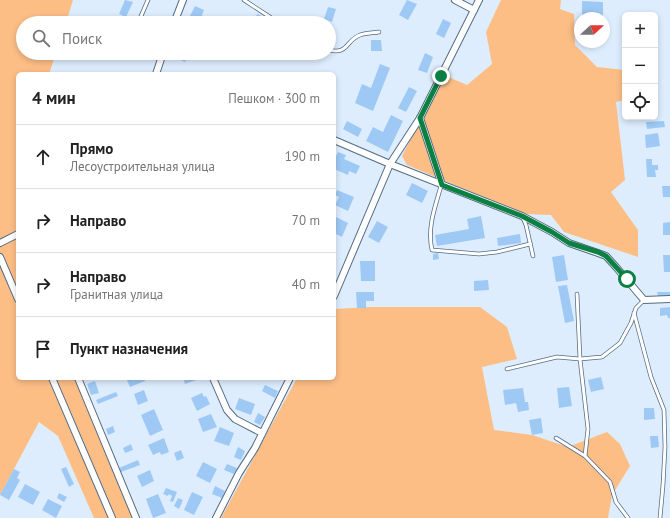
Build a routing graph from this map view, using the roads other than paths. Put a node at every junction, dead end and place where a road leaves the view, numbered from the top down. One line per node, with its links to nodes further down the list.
1 (148, 0): 7 (lane)
2 (183, 0): 8 (street)
3 (244, 0): 9 (lane)
4 (455, 0): 6 (street)
5 (479, 0): 6 (street)
6 (474, 10): 14 (street)
7 (141, 16)
8 (177, 16)
9 (268, 16)
10 (379, 32): 11 (lane)
11 (336, 51)
12 (161, 60): 13 (street)
13 (157, 72)
14 (420, 118): 16 (street); 17 (street)
15 (336, 141): 16 (street)
16 (390, 164): 17 (street); 24 (street)
17 (441, 185): 18 (street); 21 (lane)
18 (522, 216): 21 (lane); 28 (street)
19 (16, 235): 20 (street)
20 (0, 243)
21 (530, 244): 22 (lane)
22 (533, 256)
23 (0, 257): 25 (street)
24 (337, 282)
25 (16, 294)
26 (577, 294): 30 (lane)
27 (670, 299): 28 (street)
28 (644, 300): 29 (lane)
29 (634, 313): 30 (lane); 43 (lane)
30 (580, 359): 31 (lane); 38 (lane)
31 (507, 368)
32 (53, 380): 39 (street)
33 (79, 380): 40 (street)
34 (214, 380): 36 (street)
35 (289, 380): 36 (street)
36 (262, 433): 41 (street)
37 (556, 438): 38 (lane)
38 (585, 456): 42 (lane)
39 (112, 518)
40 (136, 518)
41 (216, 518)
42 (628, 518)
43 (660, 518)

